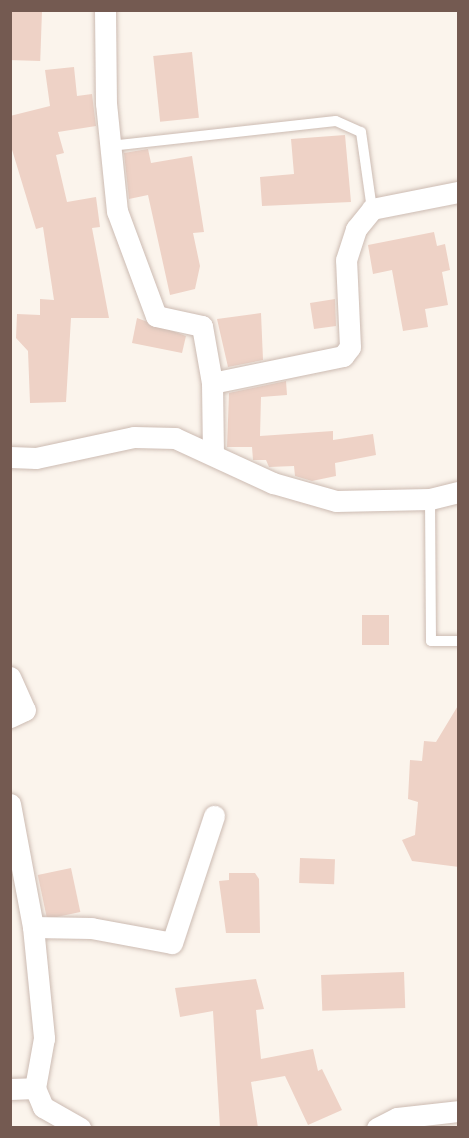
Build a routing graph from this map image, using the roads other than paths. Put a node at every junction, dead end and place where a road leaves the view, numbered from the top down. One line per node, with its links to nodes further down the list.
1 (105, 10): 2 (street)
2 (110, 146): 4 (lane); 5 (street)
3 (459, 192): 4 (street)
4 (372, 209): 5 (street)
5 (212, 383): 6 (street)
6 (213, 451): 7 (street); 9 (street)
7 (10, 457)
8 (459, 492): 9 (street)
9 (430, 499): 10 (lane)
10 (459, 641)
11 (10, 677): 12 (street)
12 (10, 717)
13 (10, 804): 15 (street)
14 (214, 816): 15 (street)
15 (33, 927): 16 (street)
16 (35, 1088): 17 (street); 19 (street)
17 (10, 1089)
18 (459, 1111): 20 (street)
19 (80, 1128)
20 (377, 1128)

